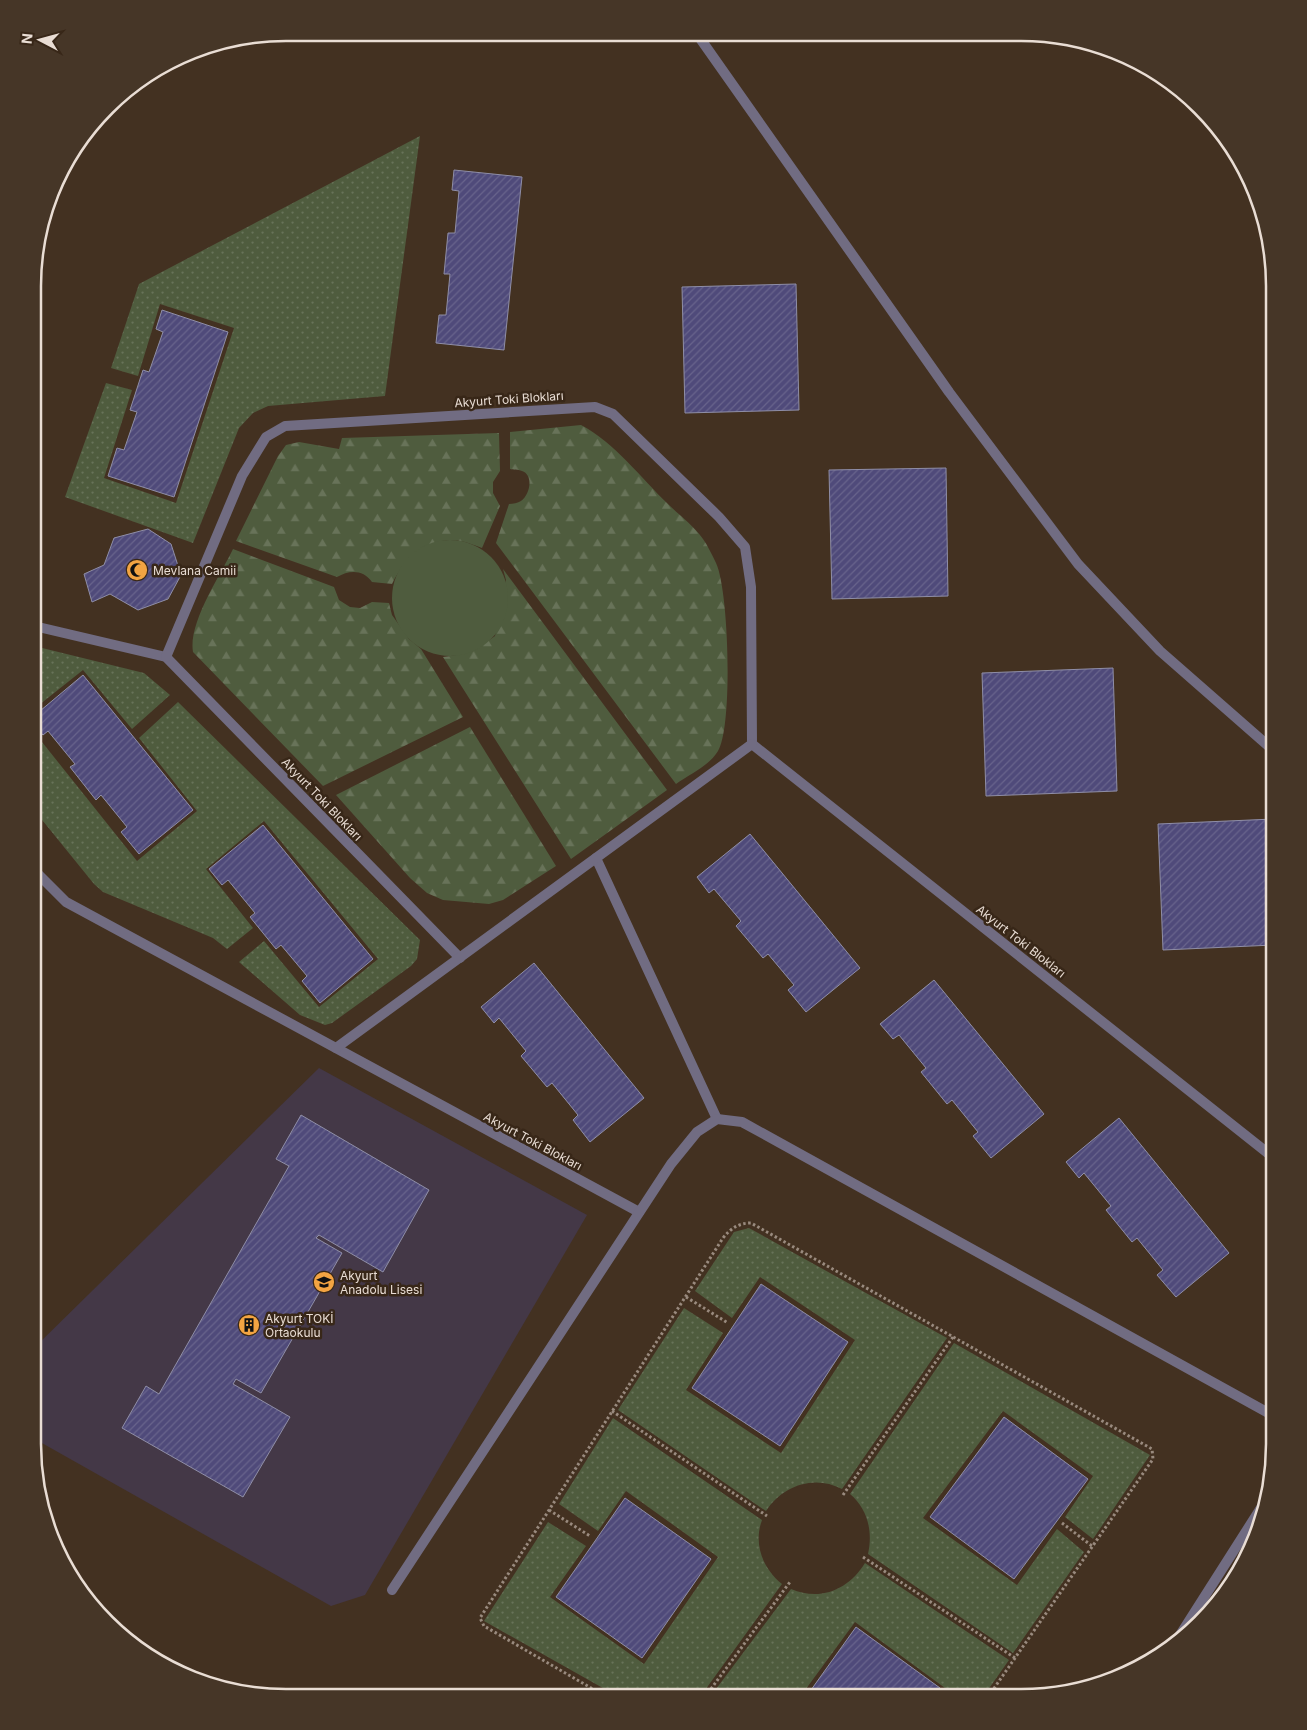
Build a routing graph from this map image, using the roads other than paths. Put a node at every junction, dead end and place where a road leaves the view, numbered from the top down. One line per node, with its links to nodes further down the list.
1 (702, 41): 4 (street)
2 (41, 628): 3 (street)
3 (166, 657): 5 (street, Akyurt Toki Blokları); 8 (street, Akyurt Toki Blokları)
4 (1266, 743)
5 (752, 744): 6 (street); 11 (street, Akyurt Toki Blokları)
6 (596, 858): 8 (street); 10 (street)
7 (41, 877): 9 (street, Akyurt Toki Blokları)
8 (460, 958): 9 (street)
9 (336, 1048): 12 (street, Akyurt Toki Blokları)
10 (717, 1118): 12 (street); 13 (street)
11 (1266, 1152)
12 (639, 1212): 15 (street)
13 (1266, 1412)
14 (1254, 1519): 16 (street)
15 (392, 1590)
16 (1188, 1622)

